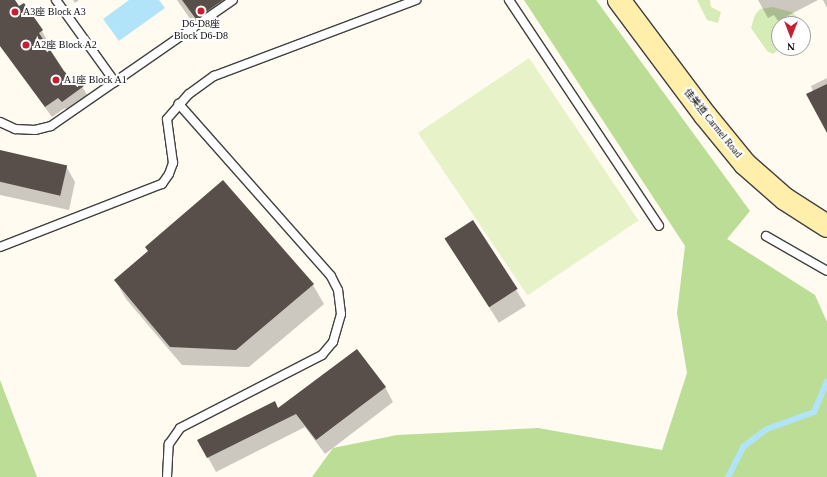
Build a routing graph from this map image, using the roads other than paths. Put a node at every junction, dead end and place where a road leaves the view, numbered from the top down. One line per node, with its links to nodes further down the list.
1 (56, 0): 6 (lane)
2 (234, 0): 6 (lane)
3 (416, 0): 7 (lane)
4 (509, 0): 9 (lane)
5 (619, 0): 10 (street, 佳美道 Carmel Road)
6 (115, 82): 8 (lane)
7 (180, 104): 12 (lane); 14 (lane)
8 (0, 122)
9 (659, 226)
10 (827, 226)
11 (766, 236): 13 (lane)
12 (0, 247)
13 (827, 271)
14 (167, 477)

